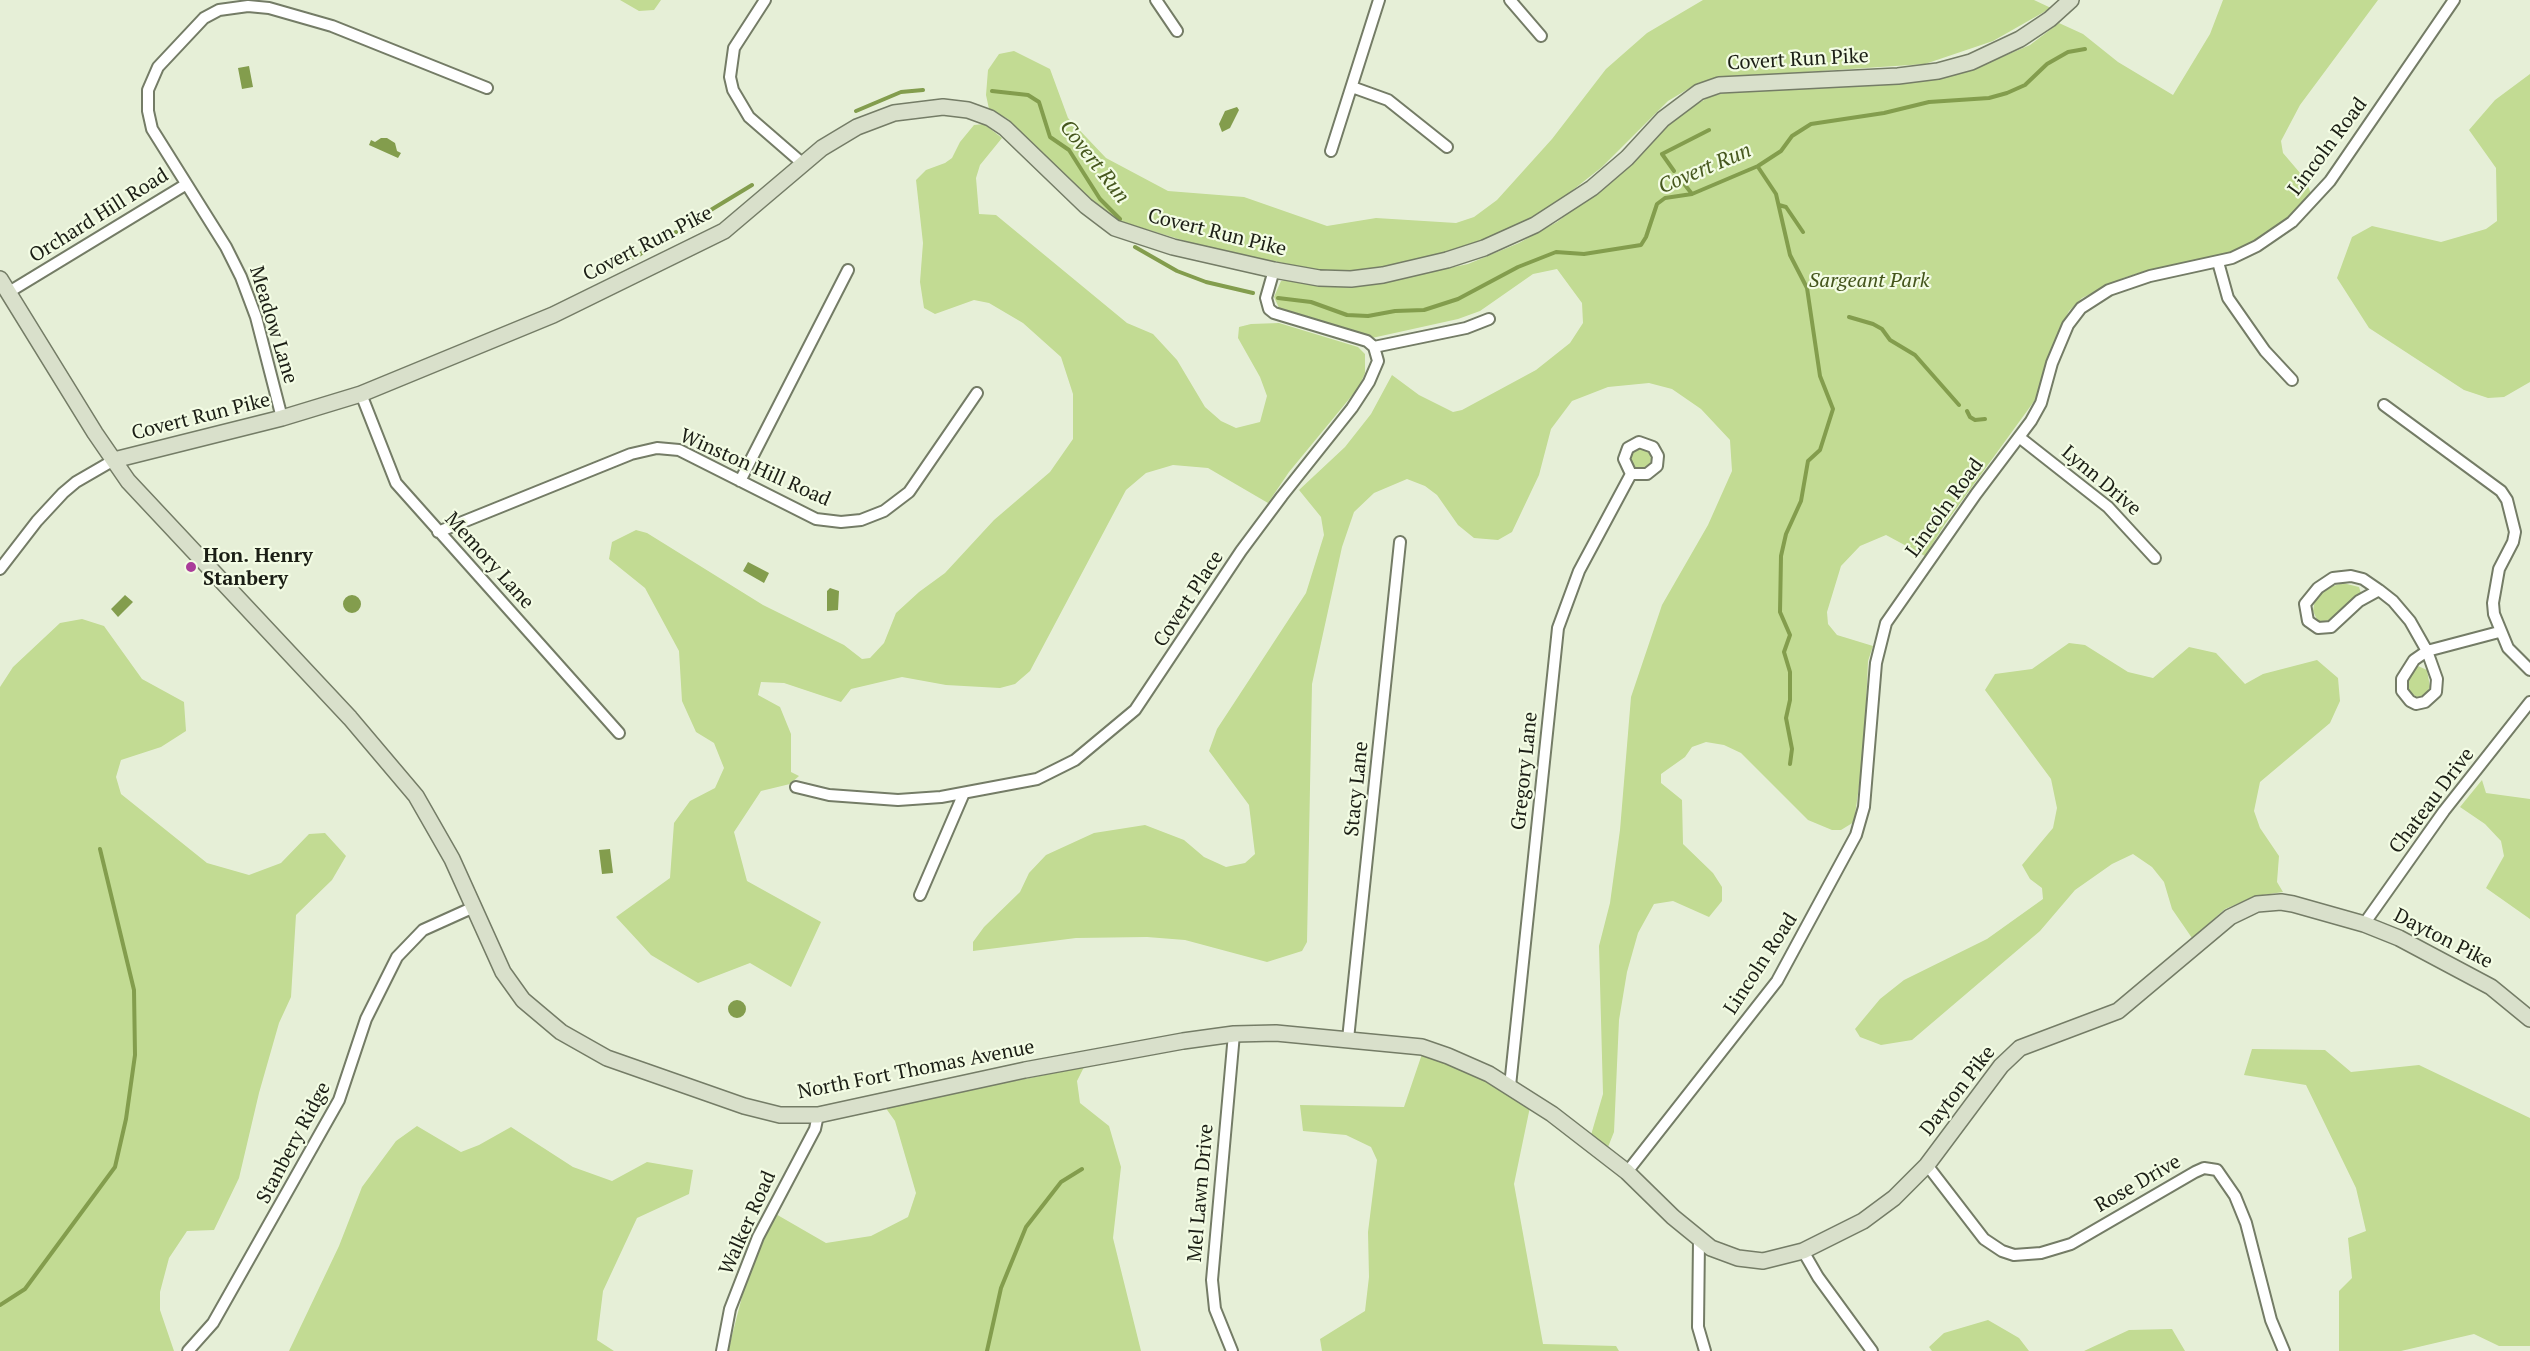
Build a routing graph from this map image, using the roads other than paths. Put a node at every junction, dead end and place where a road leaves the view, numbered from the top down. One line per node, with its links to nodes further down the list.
1 (765, 0): 13 (street)
2 (1156, 0): 7 (street)
3 (1379, 0): 9 (street)
4 (1510, 0): 8 (street)
5 (2071, 0): 17 (street, Covert Run Pike)
6 (2454, 0): 15 (street, Lincoln Road)
7 (1177, 31)
8 (1541, 36)
9 (1352, 87): 11 (street); 12 (street)
10 (487, 88): 14 (street, Orchard Hill Road)
11 (1447, 147)
12 (1331, 152)
13 (802, 163): 17 (street, Covert Run Pike); 24 (street, Covert Run Pike)
14 (185, 185): 19 (street, Orchard Hill Road); 26 (street, Meadow Lane)
15 (2218, 262): 22 (street); 27 (street, Lincoln Road)
16 (848, 270): 30 (street)
17 (1274, 270): 21 (street)
18 (0, 279): 19 (street, North Fort Thomas Avenue)
19 (9, 292): 28 (street, North Fort Thomas Avenue)
20 (1489, 319): 21 (street)
21 (1374, 347): 42 (street, Covert Place)
22 (2292, 380)
23 (977, 393): 30 (street, Winston Hill Road)
24 (361, 394): 26 (street, Covert Run Pike); 31 (street, Memory Lane)
25 (2384, 405): 36 (street)
26 (282, 418): 28 (street, Covert Run Pike)
27 (2019, 437): 33 (street, Lynn Drive); 52 (street, Lincoln Road)
28 (114, 460): 34 (street); 44 (street, North Fort Thomas Avenue)
29 (1631, 474): 49 (street, Gregory Lane)
30 (740, 481): 31 (street, Winston Hill Road)
31 (438, 532): 40 (street, Memory Lane)
32 (1400, 542): 48 (street, Stacy Lane)
33 (2156, 558)
34 (0, 569)
35 (2379, 590): 35 (street); 37 (street)
36 (2499, 632): 37 (street); 38 (street)
37 (2427, 651): 37 (street)
38 (2530, 670)
39 (2530, 702): 45 (street, Chateau Drive)
40 (619, 733)
41 (796, 787): 42 (street, Covert Place)
42 (964, 793): 43 (street)
43 (920, 895)
44 (474, 907): 50 (street, North Fort Thomas Avenue); 55 (street, Stanbery Ridge)
45 (2364, 924): 46 (street, Dayton Pike); 51 (street, Dayton Pike)
46 (2530, 1019)
47 (1234, 1034): 48 (street, North Fort Thomas Avenue); 50 (street, North Fort Thomas Avenue); 57 (street, Mel Lawn Drive)
48 (1348, 1039): 49 (street, North Fort Thomas Avenue)
49 (1510, 1086): 52 (street, North Fort Thomas Avenue)
50 (818, 1115): 56 (street, Walker Road)
51 (1928, 1165): 54 (street, Dayton Pike); 60 (street, Rose Drive)
52 (1627, 1172): 53 (street, Dayton Pike)
53 (1699, 1240): 54 (street, Dayton Pike); 58 (street)
54 (1803, 1251): 59 (street)
55 (188, 1351)
56 (722, 1351)
57 (1232, 1351)
58 (1705, 1351)
59 (1872, 1351)
60 (2284, 1351)

